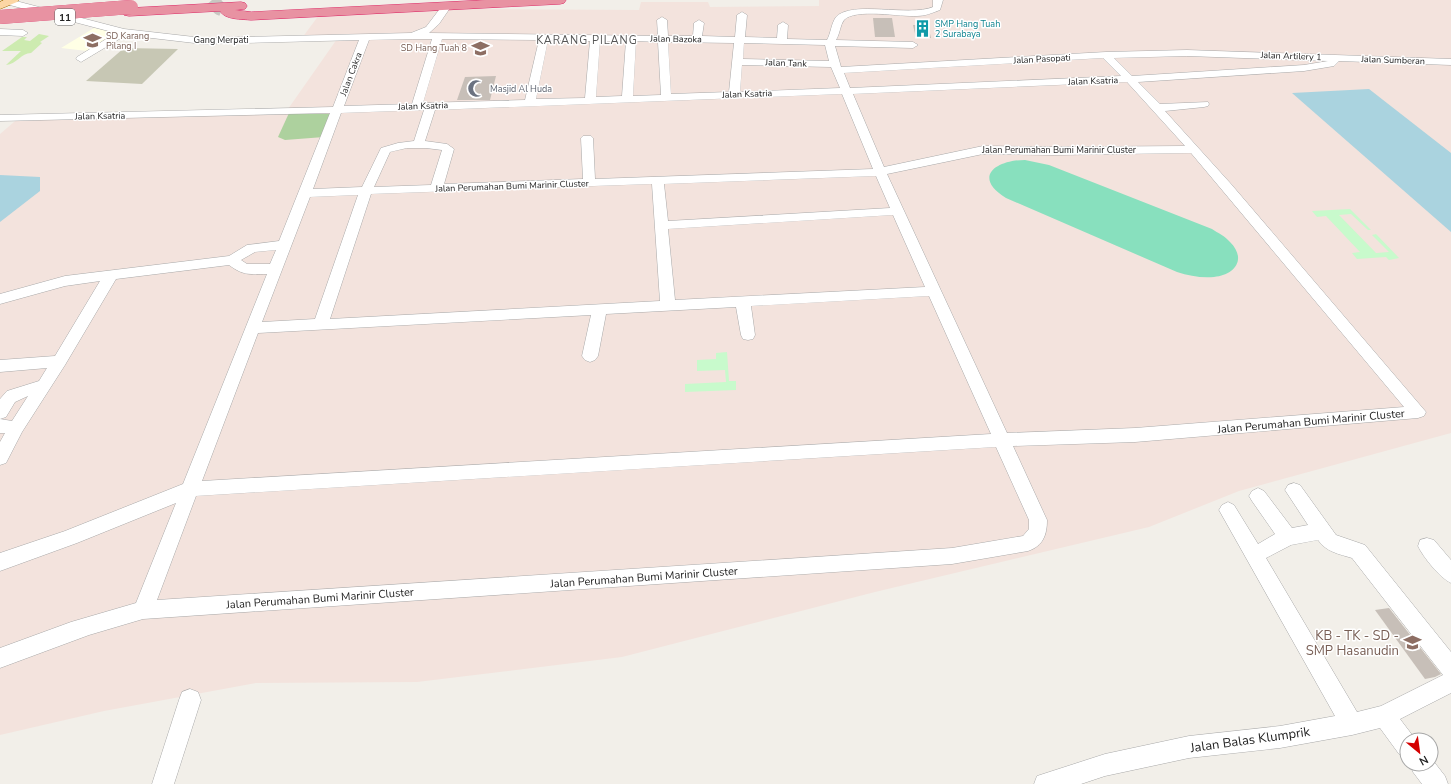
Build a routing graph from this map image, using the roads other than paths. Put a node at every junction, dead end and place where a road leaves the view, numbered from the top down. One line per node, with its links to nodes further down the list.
1 (560, 0): 7 (highway)
2 (938, 0): 27 (street)
3 (7, 2): 15 (street, Gang Merpati)
4 (252, 2): 6 (highway, 11)
5 (448, 4): 6 (highway, 11); 17 (street)
6 (130, 9): 9 (highway, 11, bridge); 11 (highway, 11)
7 (226, 12)
8 (742, 15): 25 (street)
9 (0, 17)
10 (662, 20): 23 (street)
11 (0, 22)
12 (699, 23): 24 (street)
13 (782, 25): 26 (street)
14 (0, 32): 16 (street)
15 (124, 32): 19 (street, Gang Merpati); 32 (street)
16 (23, 33)
17 (413, 36): 18 (street, Gang Merpati); 19 (street, Gang Merpati)
18 (438, 36): 20 (street, Jalan Bazoka); 45 (street)
19 (365, 38): 47 (street, Jalan Cakra)
20 (544, 38): 21 (street, Jalan Bazoka); 42 (street)
21 (594, 38): 22 (street, Jalan Bazoka); 41 (street)
22 (631, 38): 23 (street, Jalan Bazoka); 40 (street)
23 (664, 38): 24 (street, Jalan Bazoka); 39 (street)
24 (697, 39): 25 (street, Jalan Bazoka)
25 (738, 40): 26 (street, Jalan Bazoka); 33 (street)
26 (782, 42): 27 (street, Jalan Bazoka)
27 (829, 43): 28 (street, Jalan Bazoka); 35 (street)
28 (913, 45)
29 (1247, 54): 30 (street, Jalan Pasopati); 31 (street, Jalan Artilery 1)
30 (1106, 56): 35 (street, Jalan Pasopati); 36 (street, Jalan Perumahan Bumi Marinir Cluster)
31 (1334, 58): 34 (street, Jalan Sumberan); 36 (street, Jalan Ksatria)
32 (81, 59)
33 (737, 62): 35 (street, Jalan Tank); 38 (street)
34 (1451, 62)
35 (836, 67): 37 (street)
36 (1130, 79): 37 (street, Jalan Ksatria); 46 (street, Jalan Perumahan Bumi Marinir Cluster)
37 (847, 91): 38 (street, Jalan Ksatria); 52 (street, Jalan Perumahan Bumi Marinir Cluster)
38 (734, 95): 39 (street, Jalan Ksatria)
39 (666, 97): 40 (street, Jalan Ksatria)
40 (627, 99): 41 (street, Jalan Ksatria)
41 (590, 100): 42 (street, Jalan Ksatria)
42 (530, 102): 44 (street, Jalan Ksatria)
43 (1204, 104): 46 (street)
44 (431, 106): 45 (street, Jalan Ksatria); 50 (street)
45 (417, 107): 47 (street, Jalan Ksatria)
46 (1156, 108): 51 (street, Jalan Perumahan Bumi Marinir Cluster)
47 (337, 110): 48 (street, Jalan Ksatria); 57 (street)
48 (0, 118)
49 (587, 138): 54 (street)
50 (418, 145): 55 (street); 56 (street)
51 (1192, 149): 52 (street, Jalan Perumahan Bumi Marinir Cluster); 78 (street, Jalan Perumahan Bumi Marinir Cluster)
52 (880, 172): 53 (street, Jalan Perumahan Bumi Marinir Cluster); 58 (street, Jalan Perumahan Bumi Marinir Cluster)
53 (658, 180): 54 (street, Jalan Perumahan Bumi Marinir Cluster); 59 (street)
54 (589, 183): 55 (street, Jalan Perumahan Bumi Marinir Cluster)
55 (436, 188): 56 (street, Jalan Perumahan Bumi Marinir Cluster)
56 (366, 191): 57 (street, Jalan Perumahan Bumi Marinir Cluster); 69 (street)
57 (304, 193): 60 (street)
58 (898, 211): 59 (street); 64 (street, Jalan Perumahan Bumi Marinir Cluster)
59 (662, 225): 67 (street)
60 (284, 245): 61 (street); 62 (street)
61 (232, 260): 62 (street); 63 (street)
62 (275, 269): 70 (street)
63 (111, 275): 65 (street); 73 (street)
64 (934, 291): 66 (street); 78 (street, Jalan Perumahan Bumi Marinir Cluster)
65 (0, 299)
66 (743, 302): 67 (street); 71 (street)
67 (668, 306): 68 (street)
68 (599, 310): 69 (street); 72 (street)
69 (320, 325): 70 (street)
70 (252, 328): 80 (street)
71 (748, 335)
72 (590, 356)
73 (60, 361): 74 (street); 75 (street)
74 (0, 366)
75 (44, 385): 76 (street); 77 (street)
76 (0, 413)
77 (8, 427): 79 (street)
78 (1002, 440): 80 (street, Jalan Perumahan Bumi Marinir Cluster); 90 (street, Jalan Perumahan Bumi Marinir Cluster)
79 (0, 458)
80 (190, 490): 88 (street, Jalan Perumahan Bumi Marinir Cluster); 90 (street)
81 (1294, 490): 84 (street)
82 (1258, 496): 85 (street)
83 (1228, 510): 87 (street)
84 (1322, 531): 85 (street); 92 (street)
85 (1288, 537): 87 (street)
86 (1427, 546): 89 (street)
87 (1255, 554): 96 (street)
88 (0, 562)
89 (1451, 574)
90 (143, 610): 91 (street, Jalan Perumahan Bumi Marinir Cluster)
91 (0, 658)
92 (1451, 668)
93 (1451, 682): 95 (street, Jalan Balas Klumprik)
94 (190, 700): 99 (street)
95 (1384, 716): 96 (street, Jalan Balas Klumprik); 97 (street)
96 (1352, 724): 100 (street, Jalan Balas Klumprik)
97 (1399, 736)
98 (1427, 772): 101 (street)
99 (163, 784)
100 (1045, 784)
101 (1437, 784)

